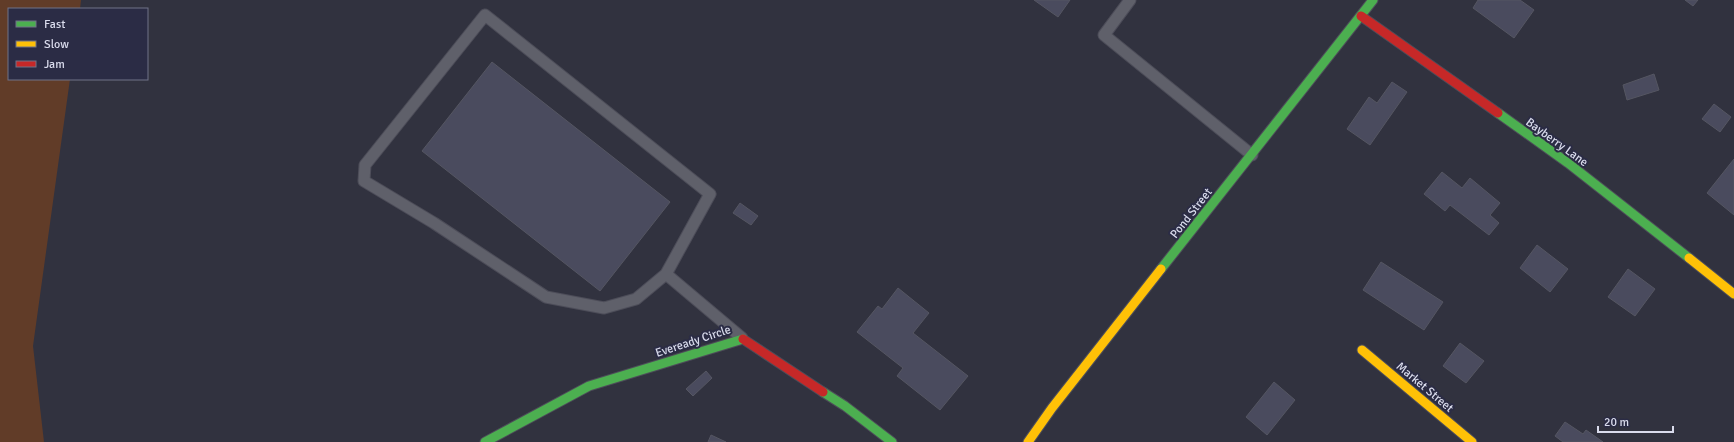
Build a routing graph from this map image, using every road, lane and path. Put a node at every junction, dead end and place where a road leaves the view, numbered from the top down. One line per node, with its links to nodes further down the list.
1 (1130, 0): 4 (lane)
2 (1373, 0): 3 (street, Pond Street)
3 (1361, 16): 4 (street, Pond Street); 6 (street, Bayberry Lane)
4 (1252, 155): 11 (street, Pond Street)
5 (666, 274): 5 (lane); 7 (lane)
6 (1734, 294)
7 (742, 338): 9 (street, Eveready Circle); 10 (street, Eveready Circle)
8 (1362, 350): 12 (street, Market Street)
9 (485, 442)
10 (892, 442)
11 (1028, 442)
12 (1472, 442)

